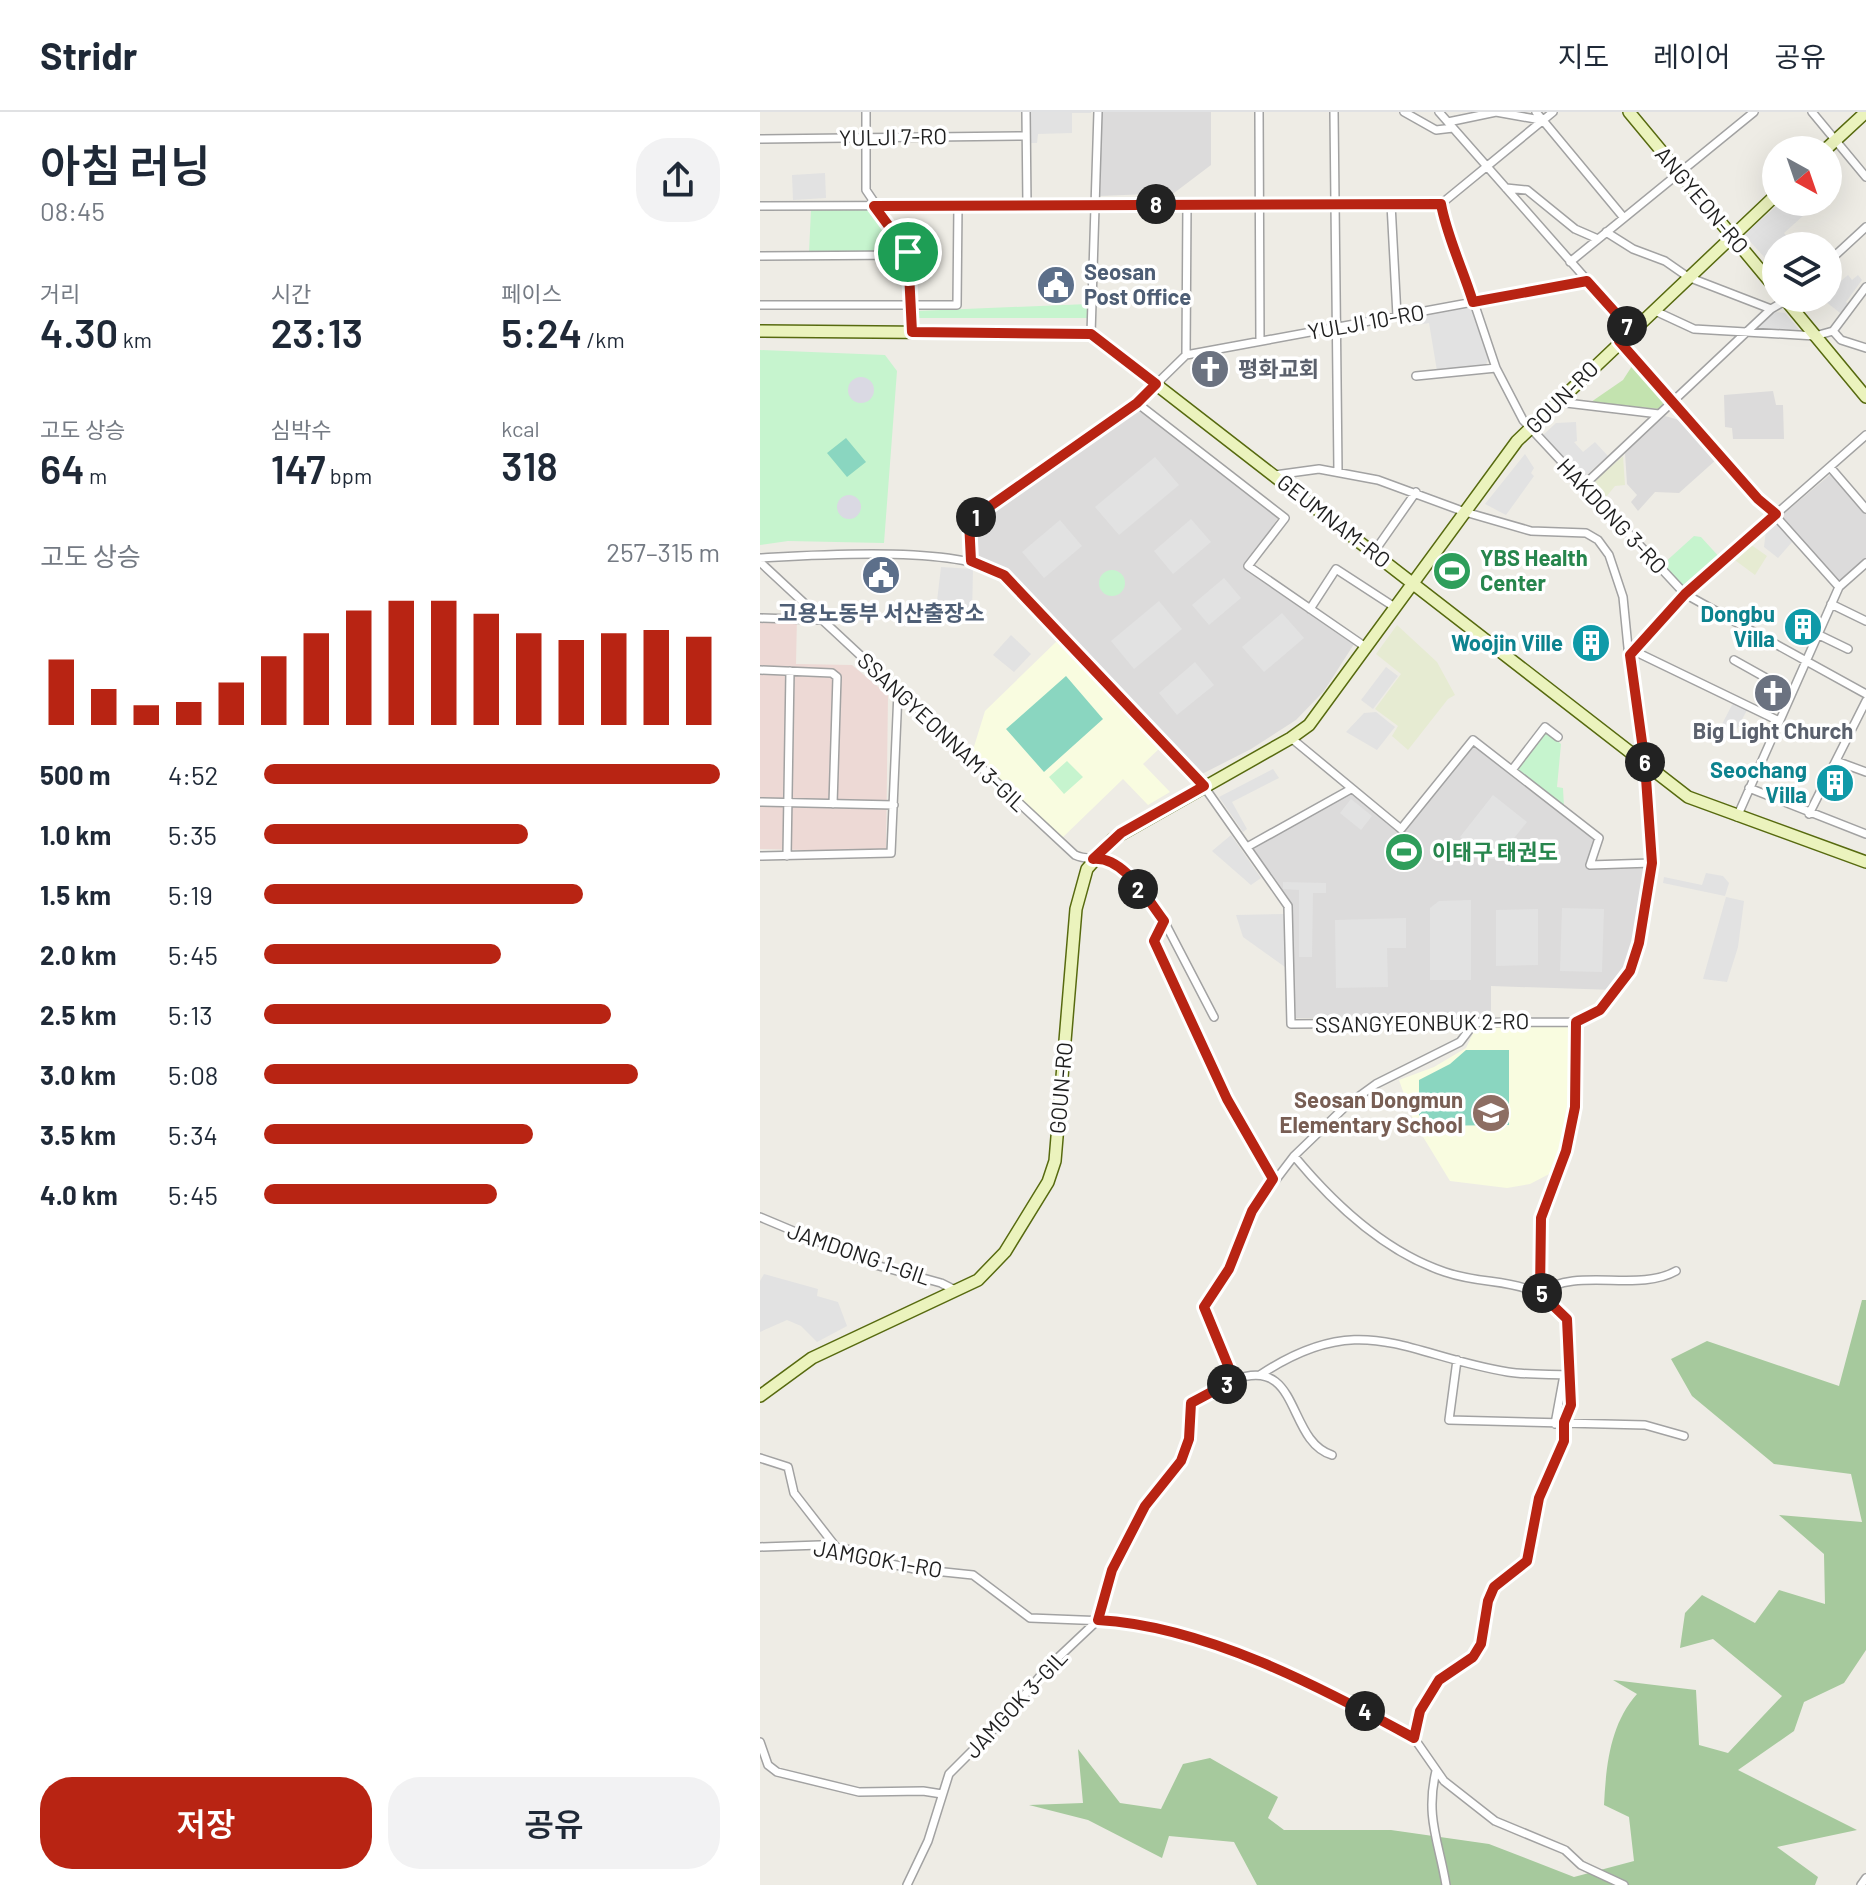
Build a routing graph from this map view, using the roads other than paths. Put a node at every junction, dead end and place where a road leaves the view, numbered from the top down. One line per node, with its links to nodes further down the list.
1 (866, 112): 20 (street)
2 (1026, 112): 17 (street)
3 (1098, 112): 34 (street)
4 (1259, 112): 28 (street)
5 (1334, 112): 29 (street)
6 (1404, 112): 15 (street)
7 (1439, 112): 15 (street)
8 (1536, 112): 14 (street)
9 (1553, 112): 14 (street)
10 (1629, 112): 24 (street, ANGYEON-RO)
11 (1754, 112): 24 (street)
12 (1812, 112): 18 (street)
13 (1866, 112): 16 (street)
14 (1543, 121): 15 (street); 23 (street); 38 (street)
15 (1451, 125): 23 (street)
16 (1860, 125): 19 (street)
17 (1026, 136): 20 (street, YULJI 7-RO); 33 (street)
18 (1832, 136)
19 (1842, 136)
20 (866, 138): 21 (street, YULJI 7-RO); 36 (street)
21 (760, 139)
22 (1842, 148): 25 (street)
23 (1487, 166): 26 (street); 31 (street)
24 (1679, 172): 38 (street); 41 (street, ANGYEON-RO)
25 (1866, 177)
26 (1506, 188): 42 (street); 46 (street)
27 (1187, 204): 28 (street); 34 (street); 70 (street)
28 (1260, 204): 29 (street); 67 (street)
29 (1335, 204): 30 (street); 59 (street)
30 (1391, 204): 31 (street); 58 (street)
31 (1441, 204): 51 (street, HAKDONG 3-RO)
32 (958, 205): 33 (street); 36 (street); 53 (street)
33 (1027, 205): 34 (street)
34 (1095, 205): 64 (street)
35 (760, 206): 36 (street)
36 (874, 206): 44 (street)
37 (1762, 208): 41 (street, GOUN-RO)
38 (1624, 218): 40 (street)
39 (1866, 227): 43 (street)
40 (1606, 232): 42 (street); 48 (street)
41 (1732, 236): 47 (street, ANGYEON-RO); 48 (street, GOUN-RO)
42 (1598, 239): 46 (street)
43 (1842, 249)
44 (908, 255): 45 (street); 53 (street)
45 (760, 256)
46 (1570, 262): 49 (street)
47 (1762, 272)
48 (1688, 277): 54 (street); 55 (street, GOUN-RO)
49 (1587, 281): 51 (street, YULJI 10-RO); 60 (street)
50 (1866, 287): 62 (street)
51 (1473, 302): 58 (street, YULJI 10-RO); 71 (street, HAKDONG 3-RO)
52 (760, 305): 53 (street)
53 (911, 305): 63 (street)
54 (1762, 306)
55 (1653, 310): 60 (street, GOUN-RO); 65 (street)
56 (1768, 312): 65 (street)
57 (1797, 312): 66 (street)
58 (1397, 316): 59 (street, YULJI 10-RO)
59 (1337, 327): 67 (street, YULJI 10-RO); 82 (street)
60 (1631, 330): 68 (street, GOUN-RO)
61 (760, 331): 63 (street)
62 (1833, 331): 66 (street); 69 (street)
63 (912, 332): 64 (street)
64 (1091, 334): 73 (street, GEUMNAM-RO)
65 (1744, 334): 66 (street); 76 (street)
66 (1815, 336): 74 (street)
67 (1260, 341): 70 (street, YULJI 10-RO)
68 (1619, 341): 75 (street, GOUN-RO); 76 (street)
69 (1865, 346)
70 (1186, 355): 73 (street)
71 (1496, 368): 72 (street); 79 (street, HAKDONG 3-RO)
72 (1416, 376)
73 (1156, 384): 77 (street); 83 (street, GEUMNAM-RO)
74 (1866, 397)
75 (1555, 402): 78 (street); 79 (street, GOUN-RO)
76 (1672, 402): 78 (street); 88 (street)
77 (1137, 403): 91 (street); 98 (street)
78 (1659, 414): 84 (street)
79 (1530, 428): 84 (street, HAKDONG 3-RO); 87 (street, GOUN-RO)
80 (1866, 435): 81 (street)
81 (1830, 467): 86 (street); 88 (street)
82 (1338, 471): 83 (street); 85 (street)
83 (1275, 475): 89 (street, GEUMNAM-RO)
84 (1583, 486): 95 (street, HAKDONG 3-RO)
85 (1416, 492): 87 (street); 89 (street)
86 (1866, 509)
87 (1465, 512): 93 (street, GOUN-RO); 105 (street)
88 (1776, 514): 94 (street); 95 (street)
89 (1374, 552): 93 (street, GEUMNAM-RO)
90 (760, 560): 91 (street); 100 (street, SSANGYEONNAM 3-GIL)
91 (971, 561): 121 (street)
92 (1866, 563): 94 (street)
93 (1415, 583): 97 (street, GOUN-RO); 118 (street, GEUMNAM-RO)
94 (1839, 587): 96 (street)
95 (1685, 594): 105 (street); 106 (street, HAKDONG 3-RO)
96 (1831, 604): 101 (street); 102 (street)
97 (1396, 608): 98 (street); 103 (street, GOUN-RO)
98 (1310, 609): 103 (street)
99 (760, 618): 100 (street)
100 (823, 620): 110 (street, SSANGYEONNAM 3-GIL)
101 (1866, 621)
102 (1817, 634): 104 (street); 106 (street)
103 (1367, 648): 116 (street, GOUN-RO)
104 (1848, 649)
105 (1632, 653): 114 (street); 118 (street)
106 (1805, 659): 111 (street); 112 (street, HAKDONG 3-RO)
107 (1734, 660): 111 (street)
108 (760, 670): 109 (street)
109 (790, 671): 125 (street); 126 (street)
110 (898, 692): 127 (street); 134 (street, SSANGYEONNAM 3-GIL)
111 (1791, 692): 114 (street)
112 (1866, 694)
113 (1866, 701): 117 (street)
114 (1779, 721): 122 (street)
115 (1558, 737): 119 (street)
116 (1291, 738): 121 (street, GOUN-RO); 123 (street)
117 (1836, 761): 120 (street); 128 (street)
118 (1645, 764): 129 (street, GEUMNAM-RO); 136 (street)
119 (1512, 770): 123 (street); 136 (street)
120 (1866, 772)
121 (1204, 786): 131 (street); 134 (street, GOUN-RO)
122 (1749, 788): 128 (street); 129 (street)
123 (1351, 789): 131 (street)
124 (760, 802): 125 (street)
125 (788, 803): 126 (street); 133 (street)
126 (833, 804): 127 (street)
127 (894, 805): 133 (street)
128 (1809, 814): 130 (street)
129 (1737, 817): 135 (street, GEUMNAM-RO)
130 (1866, 834)
131 (1247, 847): 139 (street, SSANGYEONBUK 2-RO)
132 (760, 856): 133 (street)
133 (787, 856)
134 (1093, 859): 137 (street, SSANGYEONNAM 3-GIL); 145 (street, GOUN-RO)
135 (1866, 862)
136 (1652, 863): 140 (street)
137 (1164, 921): 138 (street, SSANGYEONNAM 3-GIL); 142 (street)
138 (1214, 1017)
139 (1476, 1021): 140 (street, SSANGYEONBUK 2-RO); 141 (street)
140 (1576, 1022): 146 (street)
141 (1294, 1156): 142 (street); 146 (street)
142 (1273, 1179): 150 (street)
143 (760, 1217): 145 (street, JAMDONG 1-GIL)
144 (1676, 1271): 146 (street)
145 (957, 1291): 151 (street, GOUN-RO)
146 (1540, 1293): 149 (street)
147 (1457, 1360): 148 (street); 149 (street); 152 (street)
148 (1260, 1375): 150 (street); 155 (street)
149 (1567, 1375): 152 (street); 153 (street)
150 (1234, 1380): 159 (street)
151 (760, 1396)
152 (1555, 1424): 153 (street)
153 (1564, 1424): 154 (street); 160 (street)
154 (1684, 1436)
155 (1332, 1455)
156 (760, 1458): 158 (street)
157 (760, 1547): 158 (street, JAMGOK 1-RO)
158 (836, 1547): 159 (street, JAMGOK 1-RO)
159 (1098, 1620): 160 (street, JAMGOK 1-RO); 163 (street, JAMGOK 3-GIL)
160 (1414, 1738): 162 (street, JAMGOK 1-RO)
161 (760, 1742): 163 (street)
162 (1436, 1771): 166 (street); 167 (street, JAMGOK 1-RO)
163 (942, 1794): 165 (street, JAMGOK 3-GIL)
164 (1866, 1878): 168 (street)
165 (907, 1885)
166 (1446, 1885)
167 (1624, 1885)
168 (1861, 1885)

